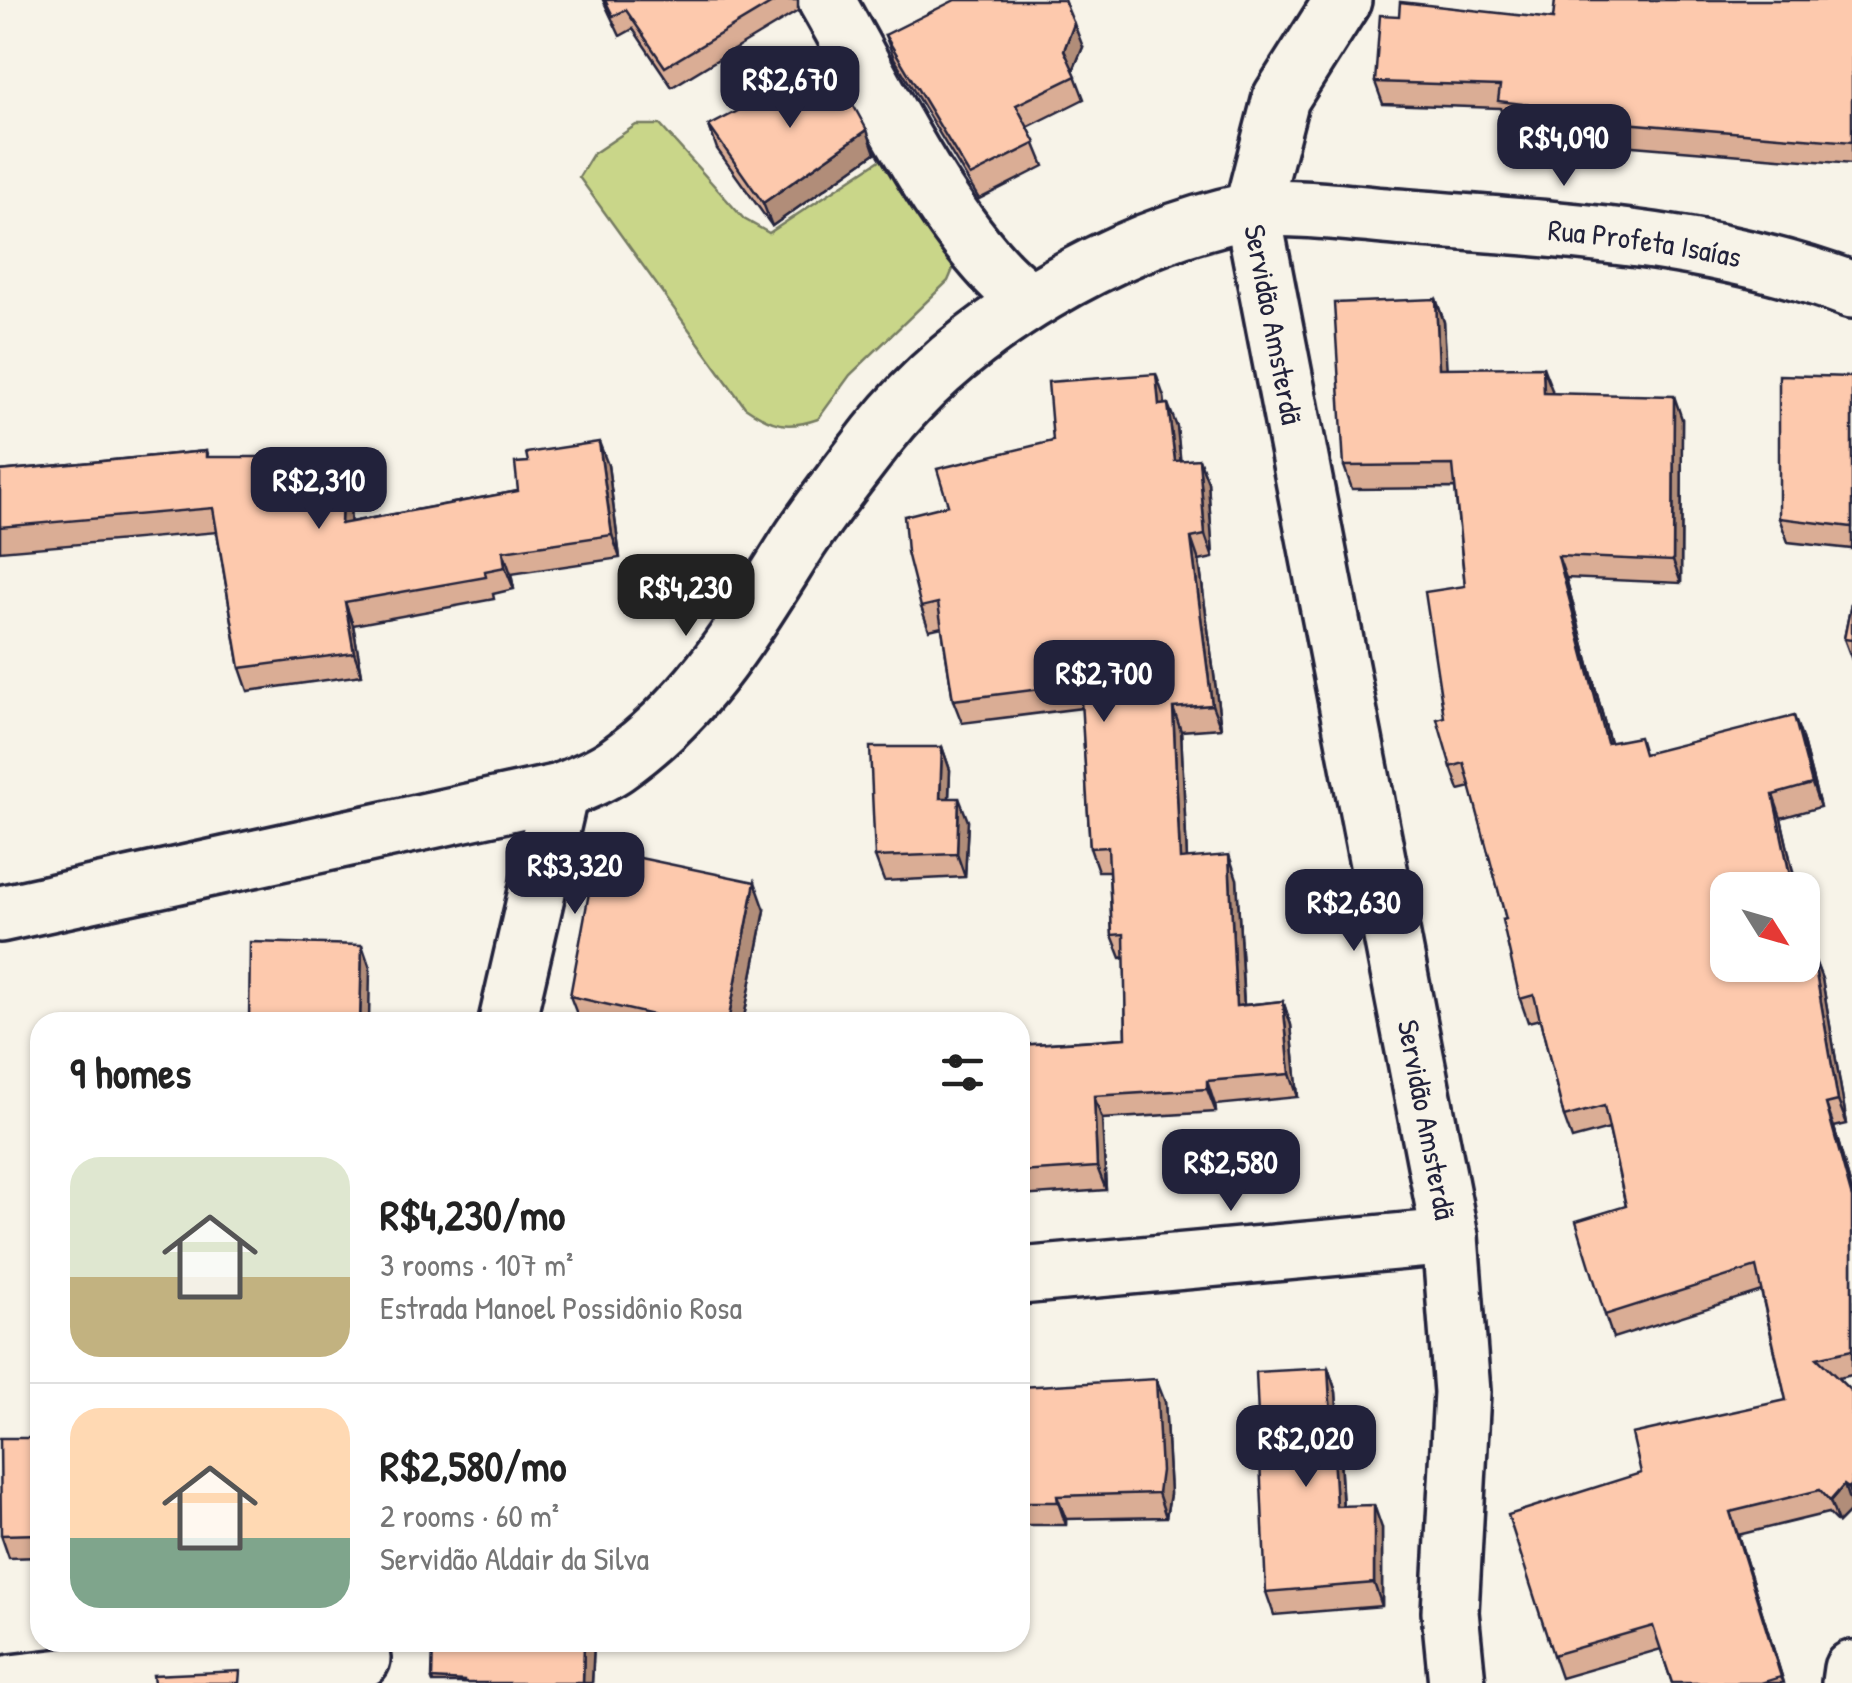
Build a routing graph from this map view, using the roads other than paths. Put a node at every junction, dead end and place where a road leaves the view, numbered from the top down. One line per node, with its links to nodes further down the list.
1 (826, 0): 5 (street)
2 (1343, 0): 3 (street)
3 (1252, 210): 4 (street, Rua Profeta Isaías); 5 (street); 9 (street, Servidão Amsterdã)
4 (1852, 290)
5 (1030, 300): 6 (street)
6 (560, 792): 7 (street); 8 (street)
7 (0, 914)
8 (510, 1012)
9 (1450, 1237): 10 (street); 14 (street, Servidão Amsterdã)
10 (1030, 1275)
11 (362, 1661): 13 (street)
12 (1852, 1668): 15 (street)
13 (11, 1683)
14 (1456, 1683)
15 (1850, 1683)

